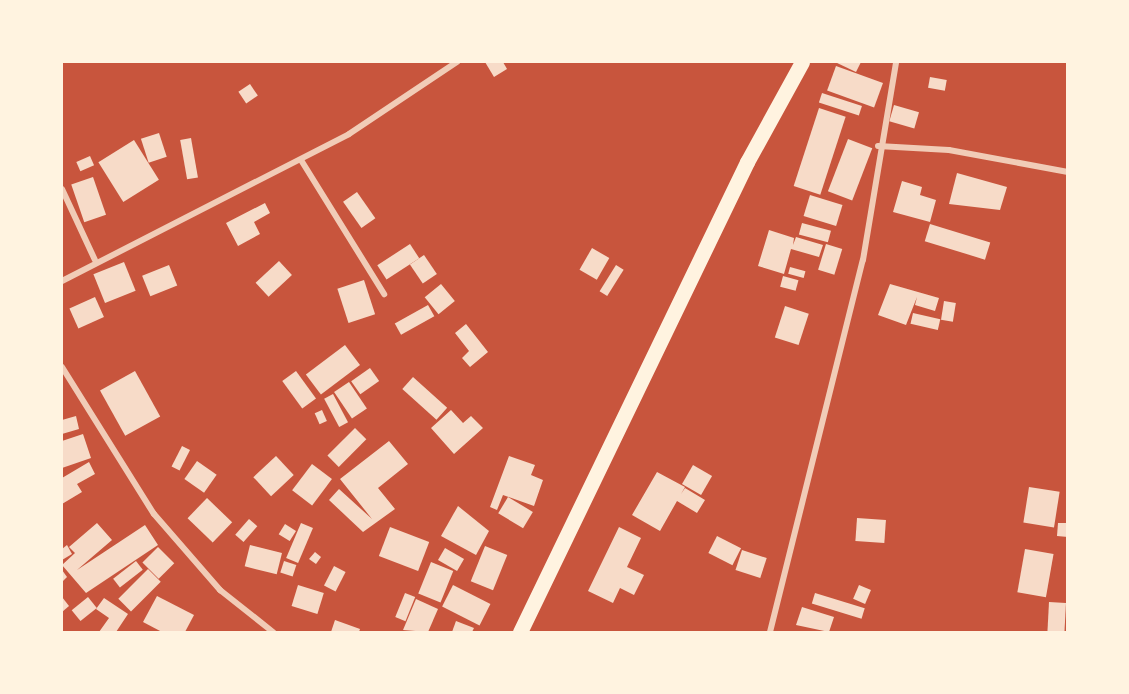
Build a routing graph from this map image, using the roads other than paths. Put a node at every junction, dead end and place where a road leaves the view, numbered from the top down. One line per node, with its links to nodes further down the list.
1 (457, 62): 5 (street)
2 (802, 62): 13 (main road)
3 (896, 62): 4 (street)
4 (878, 146): 6 (street); 14 (street)
5 (301, 160): 8 (street); 10 (street)
6 (1068, 172)
7 (62, 189): 8 (street)
8 (95, 260): 9 (street)
9 (62, 281)
10 (384, 294)
11 (62, 368): 12 (street)
12 (273, 633)
13 (520, 633)
14 (770, 633)

